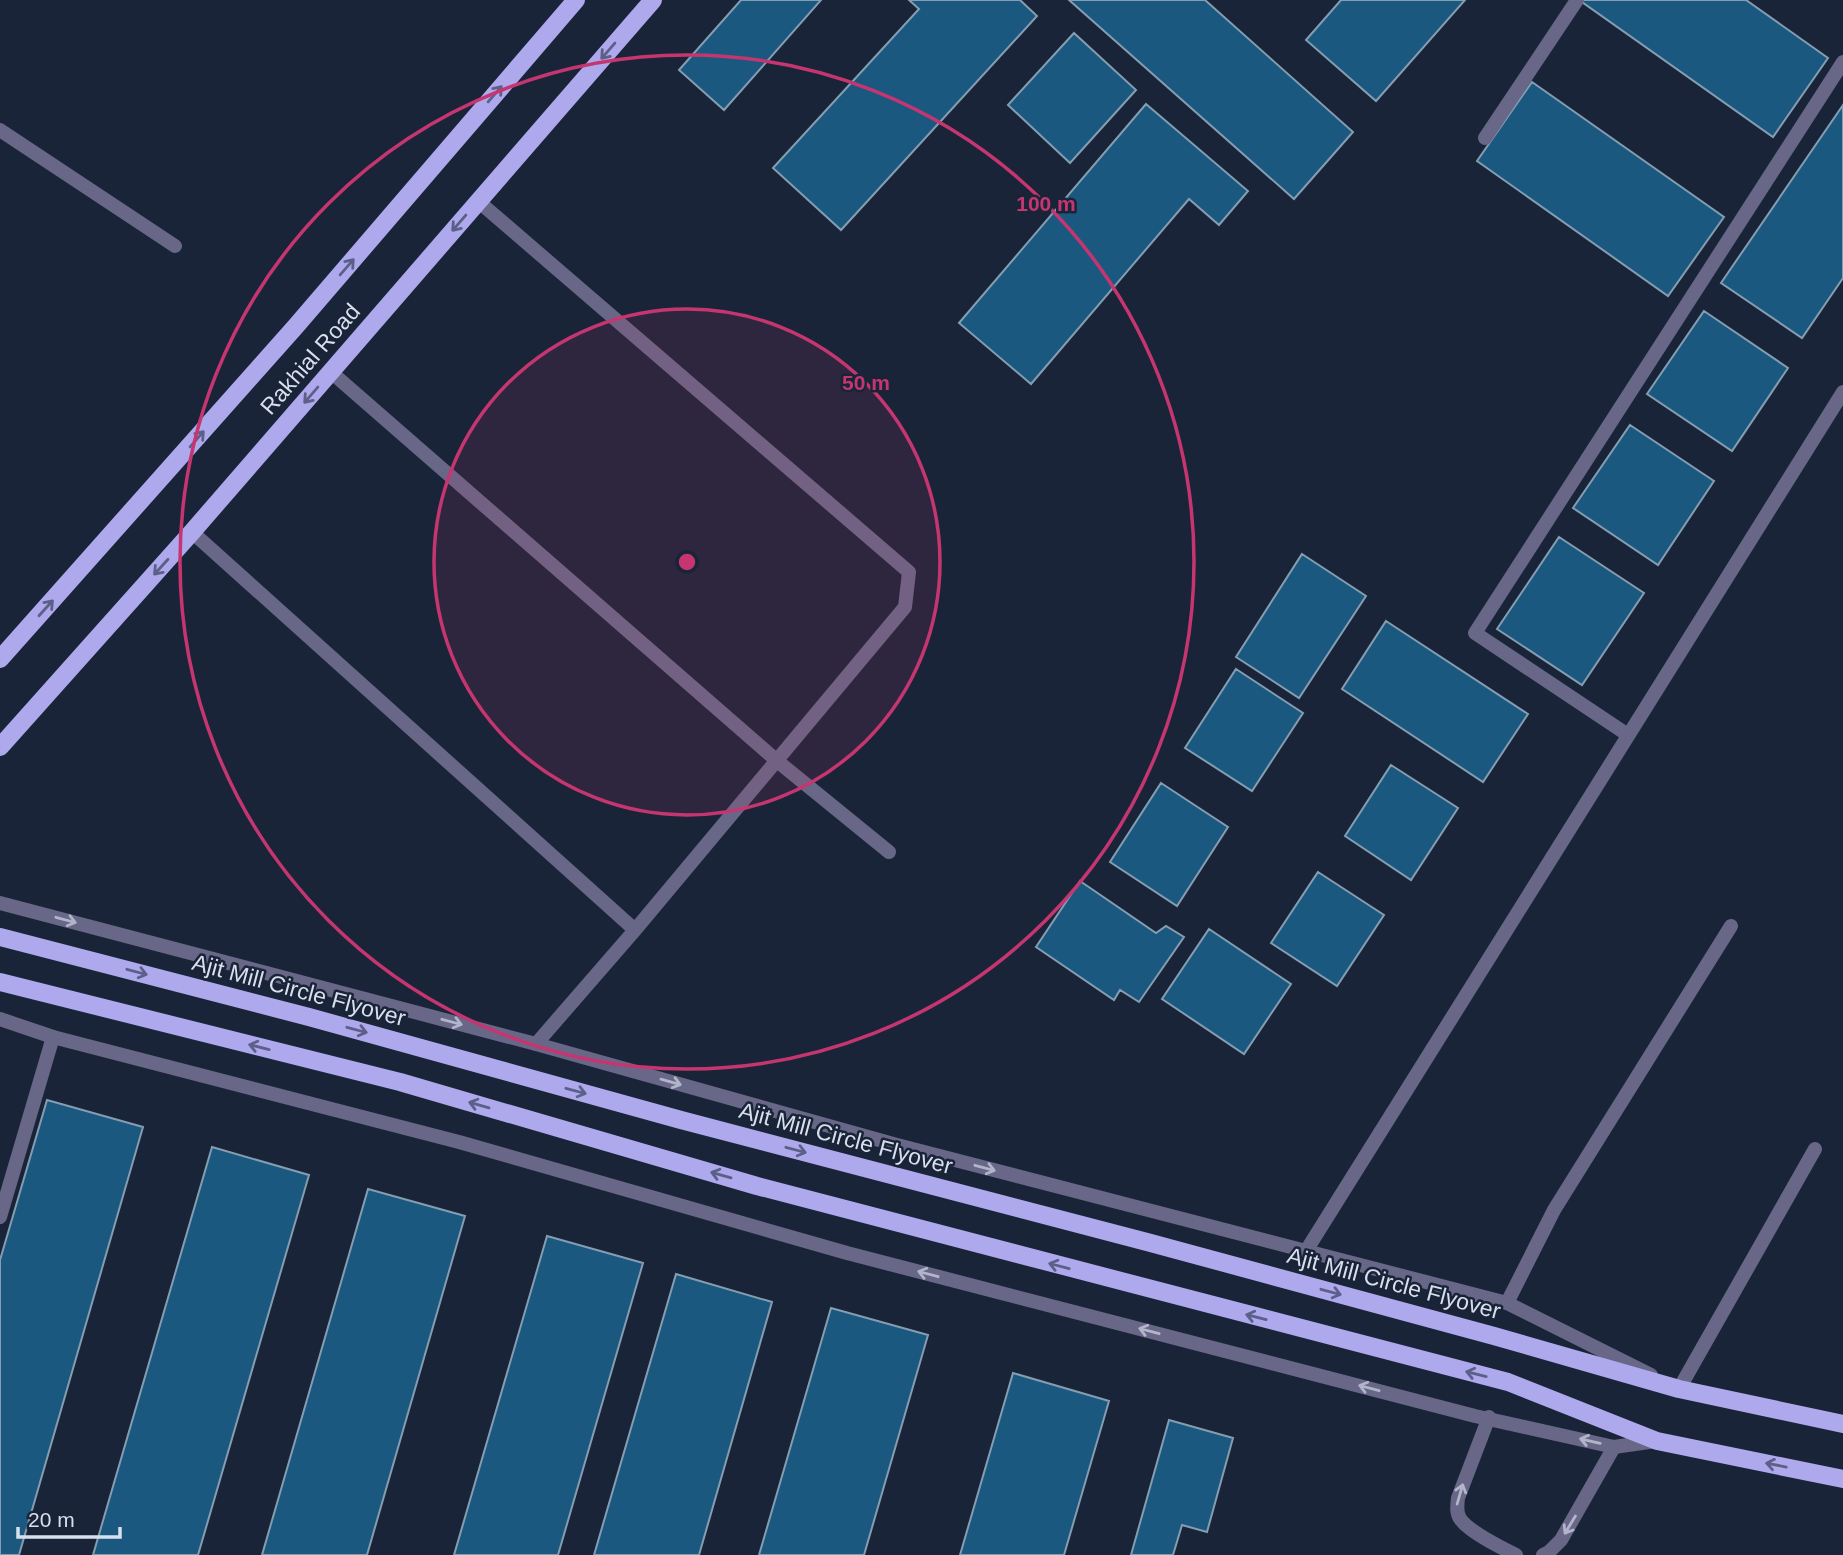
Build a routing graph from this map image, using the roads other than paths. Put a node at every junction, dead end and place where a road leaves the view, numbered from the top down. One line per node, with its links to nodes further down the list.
1 (576, 0): 12 (main road, Rakhial Road, one-way to 1)
2 (653, 0): 7 (main road, Rakhial Road, one-way to 7)
3 (1577, 0): 6 (street)
4 (1843, 62): 13 (street)
5 (0, 130): 8 (street)
6 (1485, 138)
7 (478, 201): 9 (main road, Rakhial Road, one-way to 9); 15 (street)
8 (175, 246)
9 (331, 372): 11 (main road, Rakhial Road, one-way to 11); 15 (street)
10 (1843, 392): 13 (street)
11 (192, 533): 14 (main road, Rakhial Road, one-way to 14); 19 (street)
12 (0, 659)
13 (1629, 735): 27 (street)
14 (0, 747)
15 (776, 760): 16 (street); 19 (street)
16 (889, 852)
17 (0, 903): 24 (street, one-way to 24)
18 (1731, 926): 28 (street)
19 (635, 930): 24 (street)
20 (0, 937): 29 (main road, Ajit Mill Circle Flyover, one-way to 29)
21 (0, 982): 32 (main road, one-way to 21)
22 (0, 1020): 23 (street)
23 (53, 1037): 26 (street); 30 (street, one-way to 23)
24 (536, 1044): 27 (street, one-way to 27)
25 (1815, 1149): 29 (street)
26 (0, 1217)
27 (1306, 1251): 28 (street)
28 (1507, 1303): 29 (street)
29 (1679, 1389): 31 (main road, Ajit Mill Circle Flyover)
30 (1489, 1417): 33 (street, one-way to 30); 35 (street, one-way to 30)
31 (1843, 1424)
32 (1657, 1441): 33 (street); 34 (main road, one-way to 32)
33 (1614, 1447): 36 (street, one-way to 36)
34 (1843, 1479)
35 (1516, 1555)
36 (1543, 1555)

